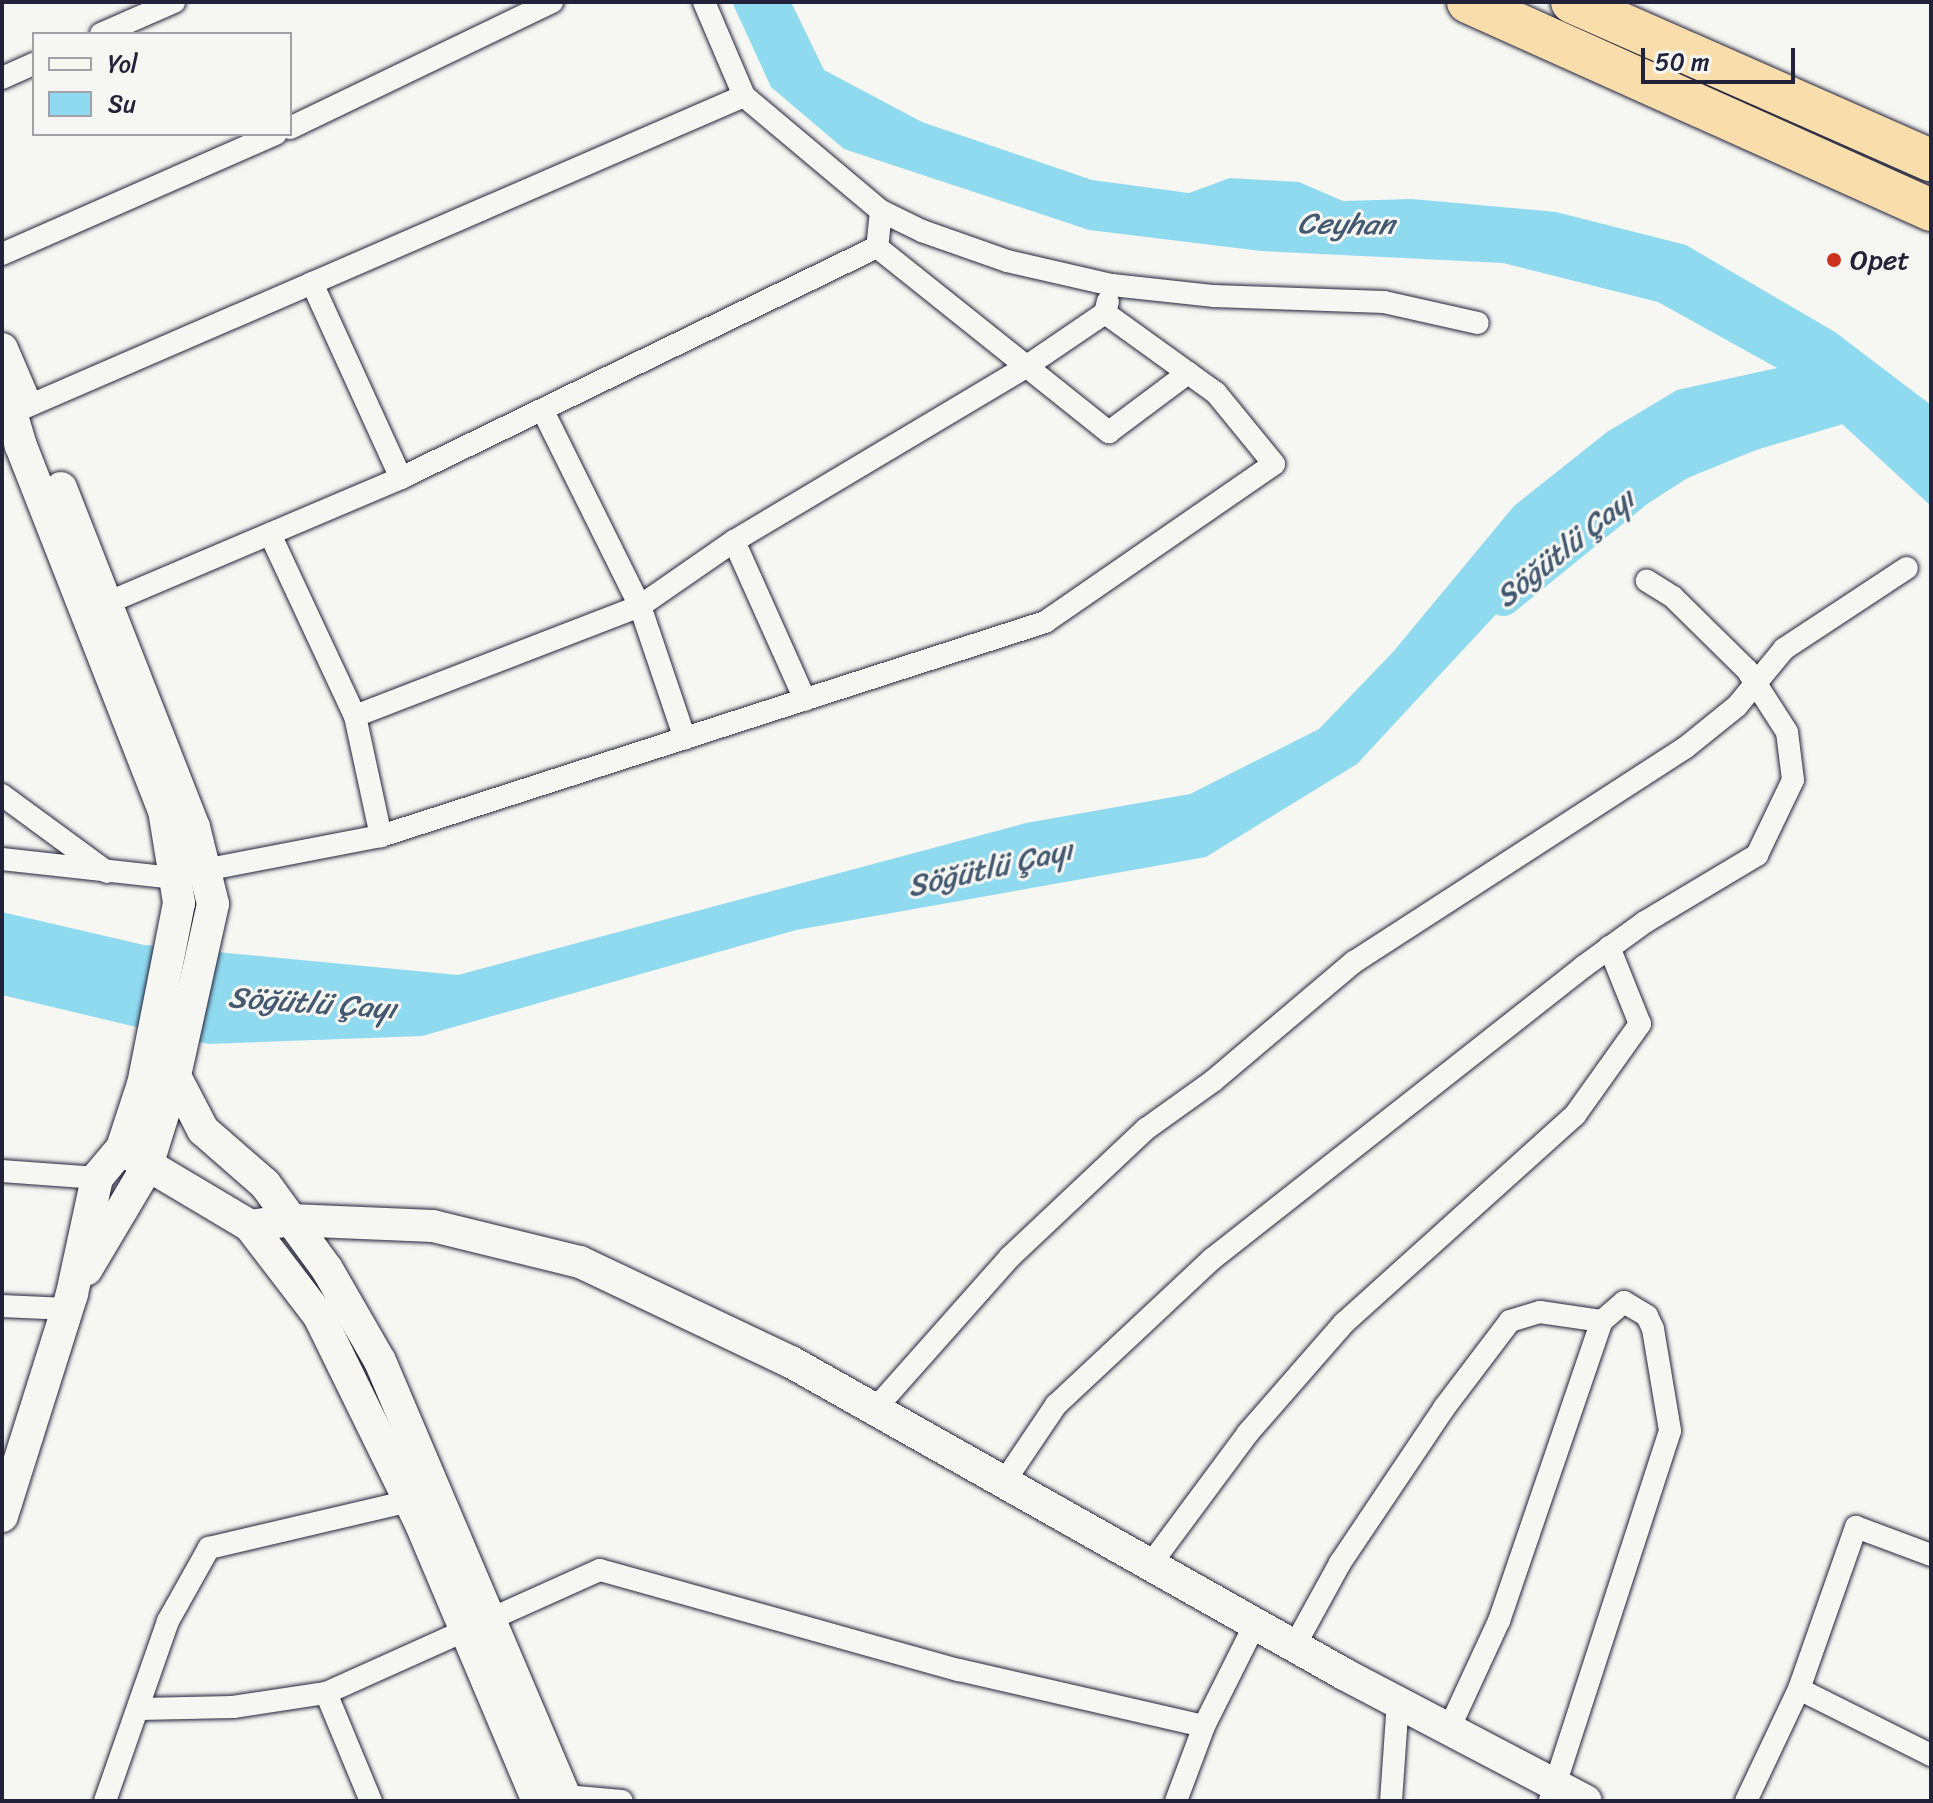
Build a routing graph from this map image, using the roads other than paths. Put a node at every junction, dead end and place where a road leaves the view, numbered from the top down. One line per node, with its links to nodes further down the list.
1 (174, 2): 6 (street)
2 (552, 2): 10 (street)
3 (704, 2): 9 (street)
4 (1468, 2): 13 (highway)
5 (1572, 2): 12 (highway)
6 (106, 32)
7 (32, 65): 8 (street)
8 (2, 78)
9 (744, 96): 14 (street); 17 (street)
10 (292, 127)
11 (271, 136): 16 (street)
12 (1931, 160)
13 (1931, 210)
14 (881, 211): 15 (street); 18 (street)
15 (877, 247): 22 (street); 26 (street)
16 (2, 254)
17 (312, 283): 25 (street); 27 (street)
18 (1112, 285): 19 (street); 20 (street)
19 (1105, 313): 22 (street); 23 (street)
20 (1478, 323)
21 (2, 349): 25 (street)
22 (1027, 366): 23 (street); 29 (street)
23 (1188, 373): 35 (street)
24 (2, 382): 42 (street)
25 (26, 407): 32 (street)
26 (543, 411): 27 (street); 33 (street)
27 (401, 478): 28 (street)
28 (270, 534): 32 (street); 36 (street)
29 (734, 541): 33 (street); 35 (street)
30 (1907, 568): 34 (street)
31 (1647, 581): 34 (street)
32 (109, 602): 42 (street)
33 (640, 606): 36 (street); 37 (street)
34 (1755, 683): 43 (street); 53 (street)
35 (805, 700): 37 (street)
36 (355, 716): 39 (street)
37 (685, 739): 39 (street)
38 (2, 795): 41 (street)
39 (381, 836): 42 (street)
40 (2, 859): 41 (street)
41 (108, 872): 42 (street)
42 (186, 884): 44 (street); 45 (street)
43 (1609, 947): 54 (street); 58 (street)
44 (175, 1076): 45 (street); 48 (street)
45 (134, 1158): 47 (street); 49 (street); 50 (street)
46 (2, 1171): 47 (street)
47 (97, 1178): 50 (street)
48 (291, 1220): 49 (street); 53 (street); 60 (street)
49 (250, 1226): 55 (street)
50 (70, 1302): 51 (street); 56 (street)
51 (2, 1306)
52 (1602, 1321): 61 (street); 67 (street); 69 (street)
53 (875, 1409): 54 (street)
54 (1004, 1482): 58 (street)
55 (410, 1501): 60 (street); 65 (street)
56 (3, 1508)
57 (1931, 1555): 62 (street)
58 (1150, 1565): 59 (street)
59 (1255, 1624): 61 (street); 66 (street)
60 (477, 1625): 63 (street); 66 (street); 70 (street)
61 (1295, 1645): 64 (street)
62 (1799, 1689): 68 (street); 77 (street)
63 (326, 1693): 65 (street); 72 (street)
64 (1398, 1702): 67 (street); 75 (street)
65 (139, 1709): 71 (street)
66 (1204, 1726): 74 (street)
67 (1449, 1729): 69 (street)
68 (1931, 1755)
69 (1553, 1793): 76 (street)
70 (556, 1799): 73 (street)
71 (105, 1801)
72 (371, 1801)
73 (622, 1801)
74 (1176, 1801)
75 (1391, 1801)
76 (1586, 1801)
77 (1746, 1801)

